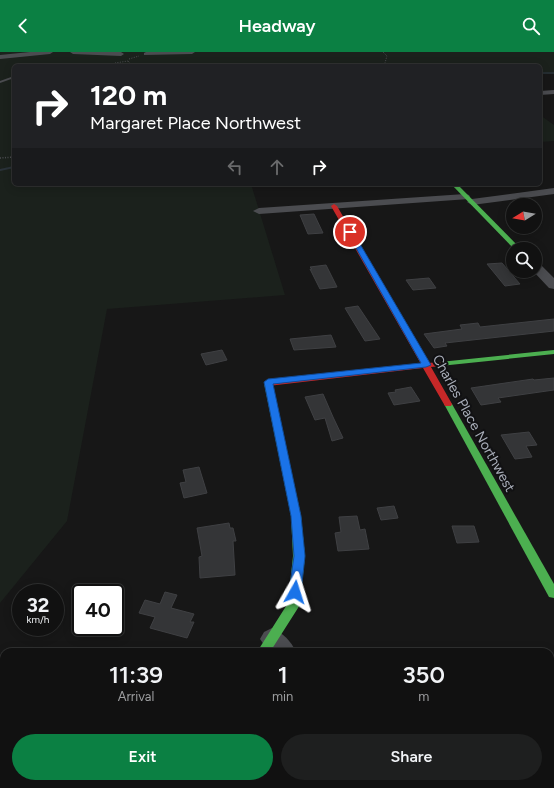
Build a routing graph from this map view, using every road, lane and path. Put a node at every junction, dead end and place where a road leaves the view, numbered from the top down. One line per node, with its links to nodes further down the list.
1 (50, 52): 7 (street)
2 (73, 52): 5 (street)
3 (192, 52): 6 (street)
4 (383, 52): 8 (path)
5 (121, 54)
6 (146, 54)
7 (0, 57)
8 (384, 64)
9 (12, 78): 10 (lane)
10 (0, 82): 11 (lane)
11 (10, 83)
12 (542, 92): 13 (street)
13 (554, 92)
14 (12, 157): 15 (path)
15 (0, 158)
16 (456, 186): 18 (street)
17 (554, 191): 18 (street)
18 (469, 199): 19 (street); 21 (street)
19 (334, 206): 20 (street); 25 (street, Charles Place Northwest)
20 (259, 211)
21 (511, 242)
22 (542, 273): 23 (street)
23 (554, 285)
24 (554, 352): 25 (street)
25 (426, 365): 26 (street, Charles Place Northwest); 27 (street)
26 (553, 593)
27 (273, 648)

